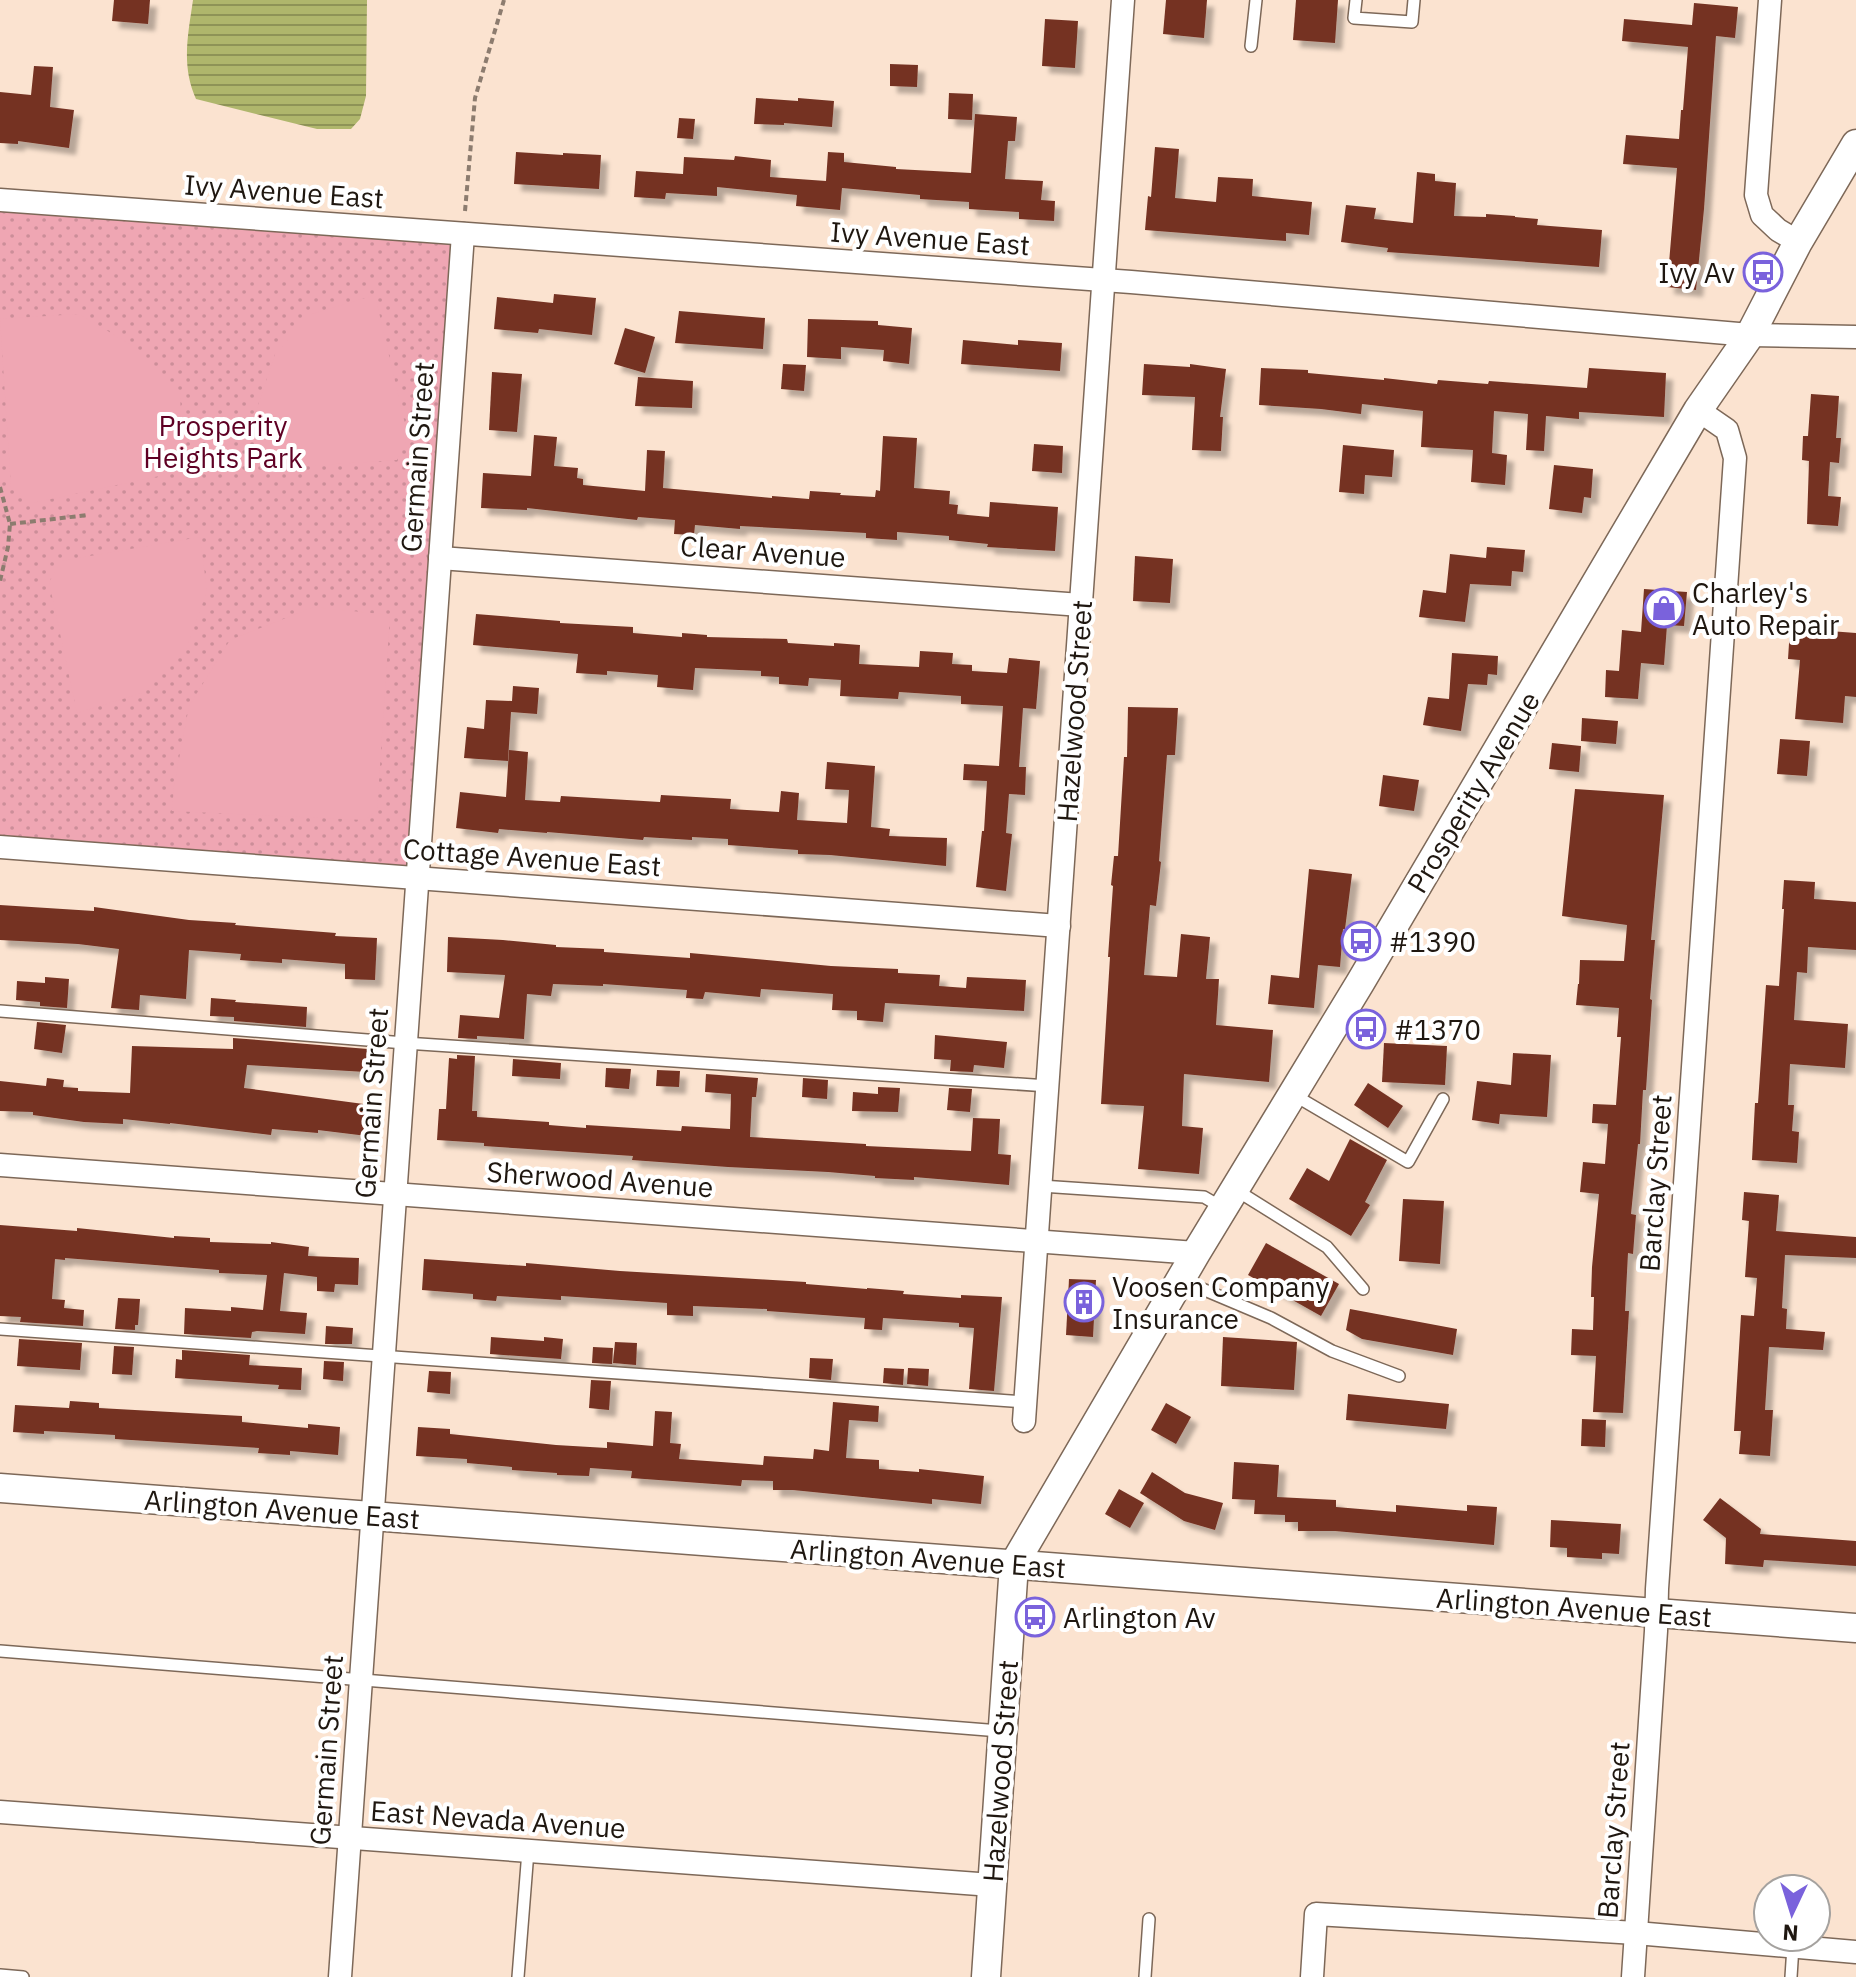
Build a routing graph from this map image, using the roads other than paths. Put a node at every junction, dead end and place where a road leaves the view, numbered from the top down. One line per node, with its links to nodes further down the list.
1 (1123, 0): 11 (street, Hazelwood Street)
2 (1256, 0): 6 (lane)
3 (1356, 0): 4 (lane)
4 (1414, 0)
5 (1770, 0): 10 (street)
6 (1251, 46)
7 (1856, 144): 10 (street, Prosperity Avenue)
8 (0, 200): 9 (street, Ivy Avenue East)
9 (464, 222): 11 (street, Ivy Avenue East); 15 (street, Germain Street)
10 (1798, 242): 12 (street, Prosperity Avenue)
11 (1104, 280): 12 (street, Ivy Avenue East); 16 (street, Hazelwood Street)
12 (1750, 335): 13 (street, Ivy Avenue East); 14 (street, Prosperity Avenue)
13 (1856, 337)
14 (1698, 410): 23 (street, Prosperity Avenue); 40 (street, Barclay Street)
15 (440, 558): 16 (street, Clear Avenue); 18 (street, Germain Street)
16 (1081, 605): 19 (street, Hazelwood Street)
17 (0, 847): 18 (street, Cottage Avenue East)
18 (417, 878): 19 (street, Cottage Avenue East); 21 (street, Germain Street)
19 (1059, 926): 22 (street, Hazelwood Street)
20 (0, 1011): 21 (lane)
21 (405, 1043): 22 (lane); 27 (street, Germain Street)
22 (1048, 1086): 26 (street, Hazelwood Street)
23 (1293, 1095): 24 (lane); 28 (street, Prosperity Avenue)
24 (1443, 1099)
25 (0, 1165): 27 (street, Sherwood Avenue)
26 (1041, 1186): 28 (lane); 29 (street, Hazelwood Street)
27 (394, 1194): 29 (street, Sherwood Avenue); 34 (street, Germain Street)
28 (1229, 1199): 30 (street, Prosperity Avenue); 32 (lane)
29 (1037, 1242): 30 (street, Sherwood Avenue); 36 (street, Hazelwood Street)
30 (1196, 1253): 31 (street, Prosperity Avenue)
31 (1180, 1280): 35 (lane); 39 (street, Prosperity Avenue)
32 (1363, 1289)
33 (0, 1329): 34 (lane)
34 (383, 1356): 36 (lane); 38 (street, Germain Street)
35 (1399, 1376)
36 (1025, 1412)
37 (0, 1488): 38 (street, Arlington Avenue East)
38 (372, 1516): 39 (street, Arlington Avenue East); 43 (street, Germain Street)
39 (1014, 1564): 40 (street, Arlington Avenue East); 44 (street, Hazelwood Street)
40 (1656, 1613): 41 (street, Arlington Avenue East); 50 (street, Barclay Street)
41 (1856, 1628)
42 (0, 1651): 43 (lane)
43 (361, 1678): 44 (lane); 46 (street, Germain Street)
44 (1003, 1731): 48 (street, Hazelwood Street)
45 (0, 1812): 46 (street, East Nevada Avenue)
46 (349, 1838): 47 (street, East Nevada Avenue); 57 (street, Germain Street)
47 (528, 1851): 48 (street, East Nevada Avenue); 58 (lane)
48 (992, 1885): 59 (street, Hazelwood Street)
49 (1149, 1919): 60 (lane)
50 (1636, 1933): 51 (street); 61 (street); 62 (street, Barclay Street)
51 (1752, 1943)
52 (1832, 1950): 53 (street)
53 (1856, 1952)
54 (1793, 1953): 63 (lane)
55 (0, 1975): 56 (lane)
56 (23, 1977)
57 (340, 1977)
58 (518, 1977)
59 (986, 1977)
60 (1145, 1977)
61 (1312, 1977)
62 (1633, 1977)
63 (1791, 1977)

